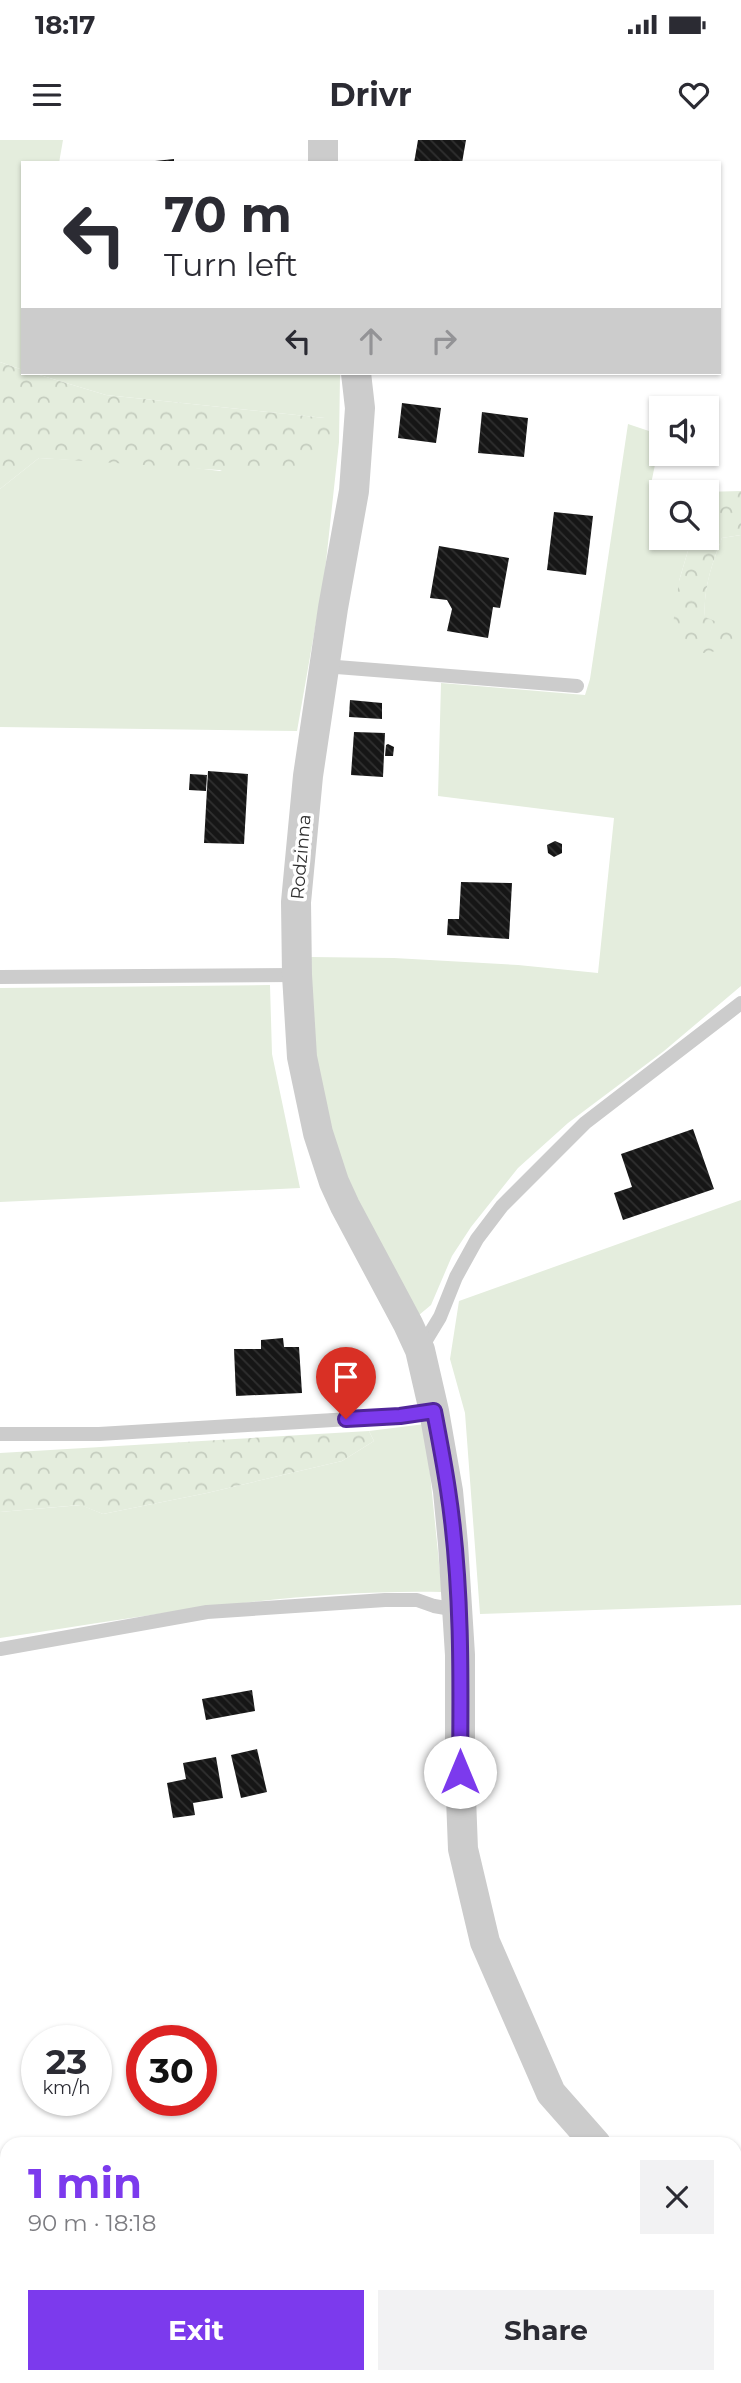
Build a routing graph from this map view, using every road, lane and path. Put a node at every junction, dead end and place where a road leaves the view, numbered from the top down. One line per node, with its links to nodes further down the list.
1 (323, 140): 2 (street)
2 (323, 161)
3 (356, 375): 4 (street, Rodzinna)
4 (324, 666): 5 (lane); 6 (street, Rodzinna)
5 (577, 686)
6 (297, 975): 7 (lane); 9 (street, Rodzinna)
7 (0, 977)
8 (741, 1003): 9 (lane)
9 (414, 1337): 10 (street, Rodzinna)
10 (434, 1411): 11 (lane); 12 (street, Rodzinna)
11 (0, 1434)
12 (457, 1610): 13 (lane); 14 (street, Rodzinna)
13 (0, 1649)
14 (590, 2137)

